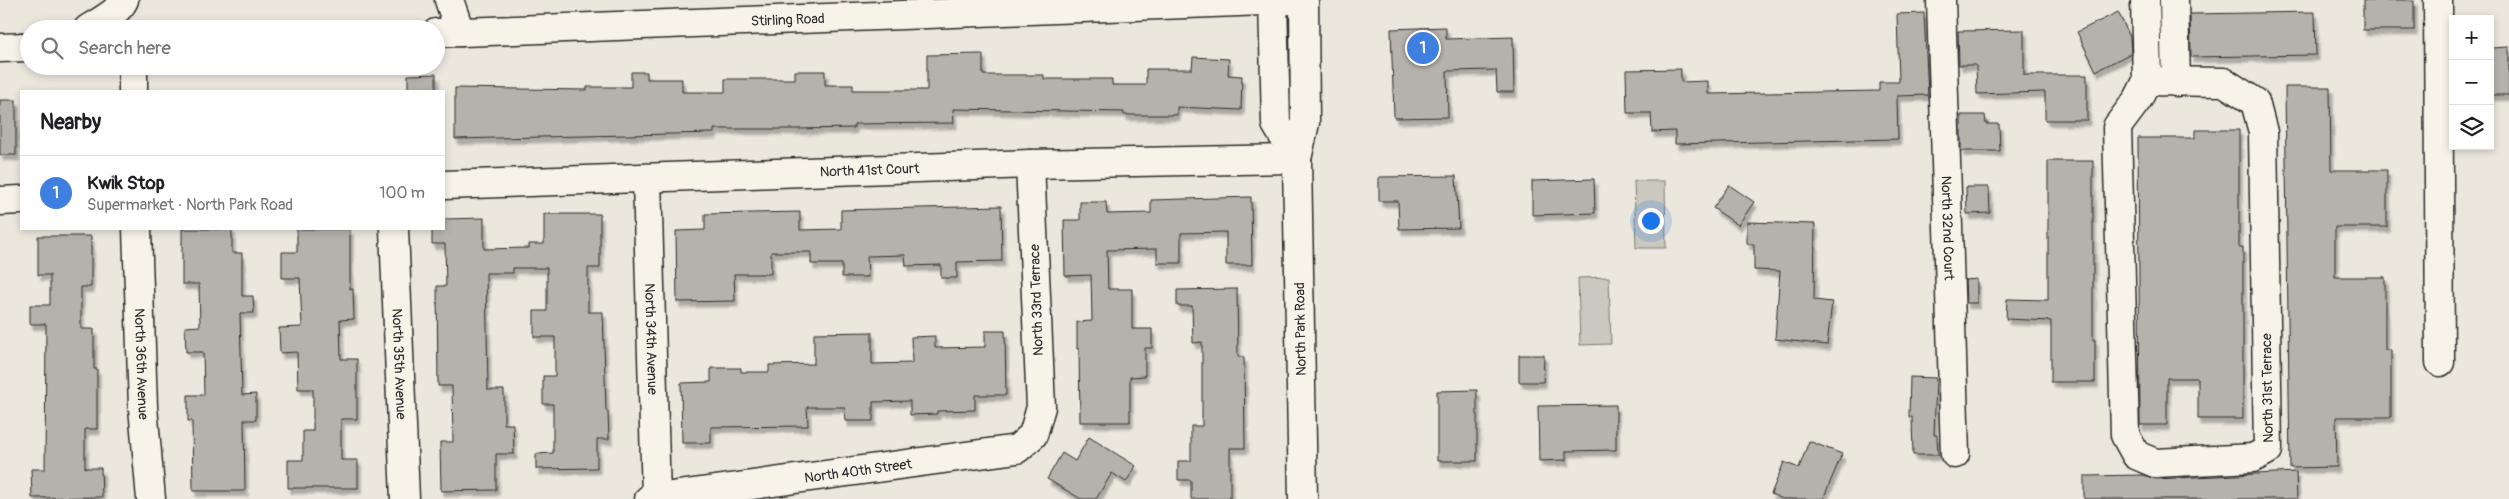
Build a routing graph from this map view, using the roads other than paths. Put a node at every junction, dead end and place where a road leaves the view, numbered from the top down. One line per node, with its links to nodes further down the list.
1 (124, 0): 10 (street)
2 (448, 0): 11 (street)
3 (468, 0): 11 (street)
4 (1279, 0): 11 (street, Stirling Road); 18 (street, North Park Road)
5 (1304, 0): 18 (street, North Park Road)
6 (1941, 0): 28 (street, North 32nd Court)
7 (2145, 0): 15 (street, North 31st Terrace)
8 (2174, 0): 16 (street)
9 (2438, 0): 26 (street)
10 (102, 20)
11 (448, 33)
12 (20, 47): 13 (street)
13 (0, 48)
14 (133, 75): 17 (street)
15 (2147, 81): 16 (street, North 31st Terrace); 16 (street, North 31st Terrace)
16 (2176, 82)
17 (134, 90)
18 (1297, 159): 19 (street, North 41st Court); 32 (street, North Park Road)
19 (1030, 164): 20 (street, North 41st Court); 27 (street, North 33rd Terrace)
20 (647, 179): 21 (street, North 41st Court); 29 (street, North 34th Avenue)
21 (445, 185)
22 (20, 200): 23 (street)
23 (0, 201)
24 (137, 230): 30 (street, North 36th Avenue)
25 (394, 230): 31 (street, North 35th Avenue)
26 (2440, 362)
27 (1032, 435): 29 (street, North 40th Street)
28 (1955, 454)
29 (652, 498)
30 (150, 499)
31 (405, 499)
32 (1303, 499)

